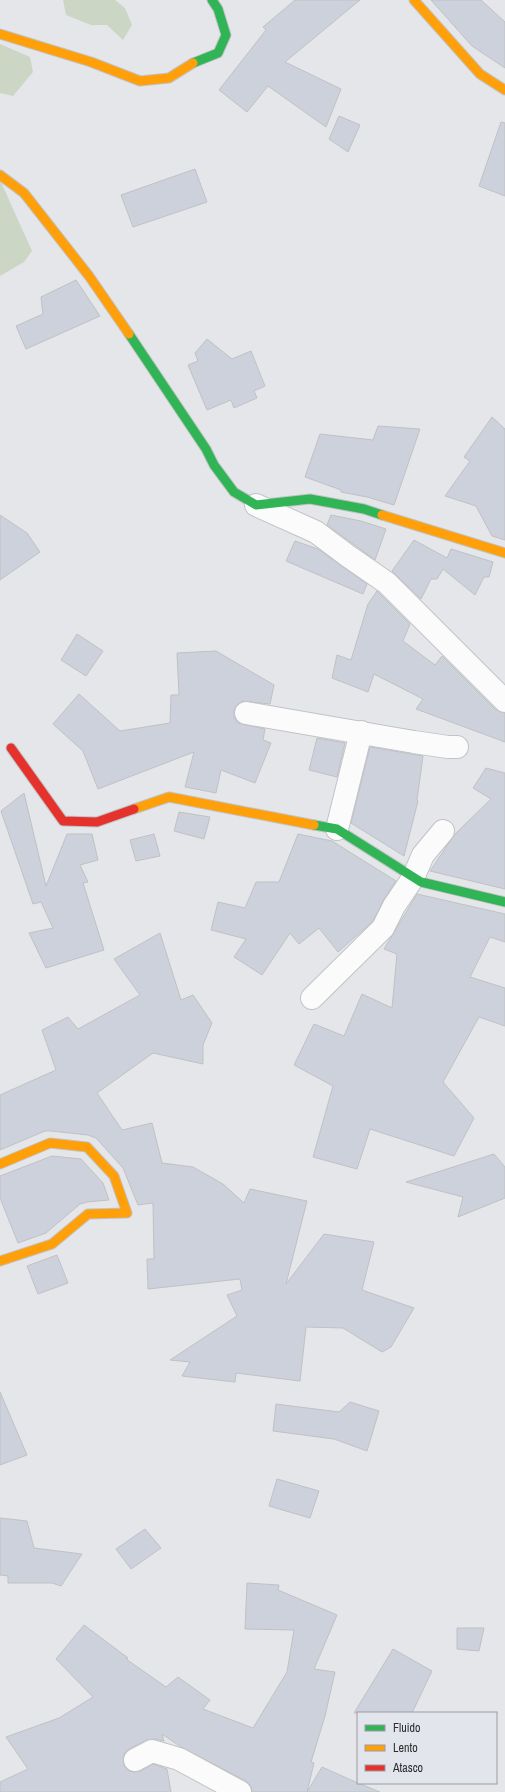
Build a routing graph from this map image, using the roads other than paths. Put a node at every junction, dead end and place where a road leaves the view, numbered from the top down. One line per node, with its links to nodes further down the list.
1 (212, 0): 3 (street)
2 (414, 0): 4 (street)
3 (0, 34)
4 (505, 90)
5 (0, 175): 6 (street)
6 (256, 505): 7 (street); 8 (street)
7 (505, 552)
8 (505, 701)
9 (246, 712): 10 (street)
10 (361, 732): 11 (street); 13 (street)
11 (457, 747)
12 (11, 748): 13 (street)
13 (337, 829): 15 (street)
14 (443, 831): 15 (street)
15 (413, 878): 16 (street); 17 (street)
16 (505, 902)
17 (312, 998)
18 (0, 1164): 19 (street)
19 (0, 1261)
20 (135, 1760): 21 (street)
21 (240, 1792)

